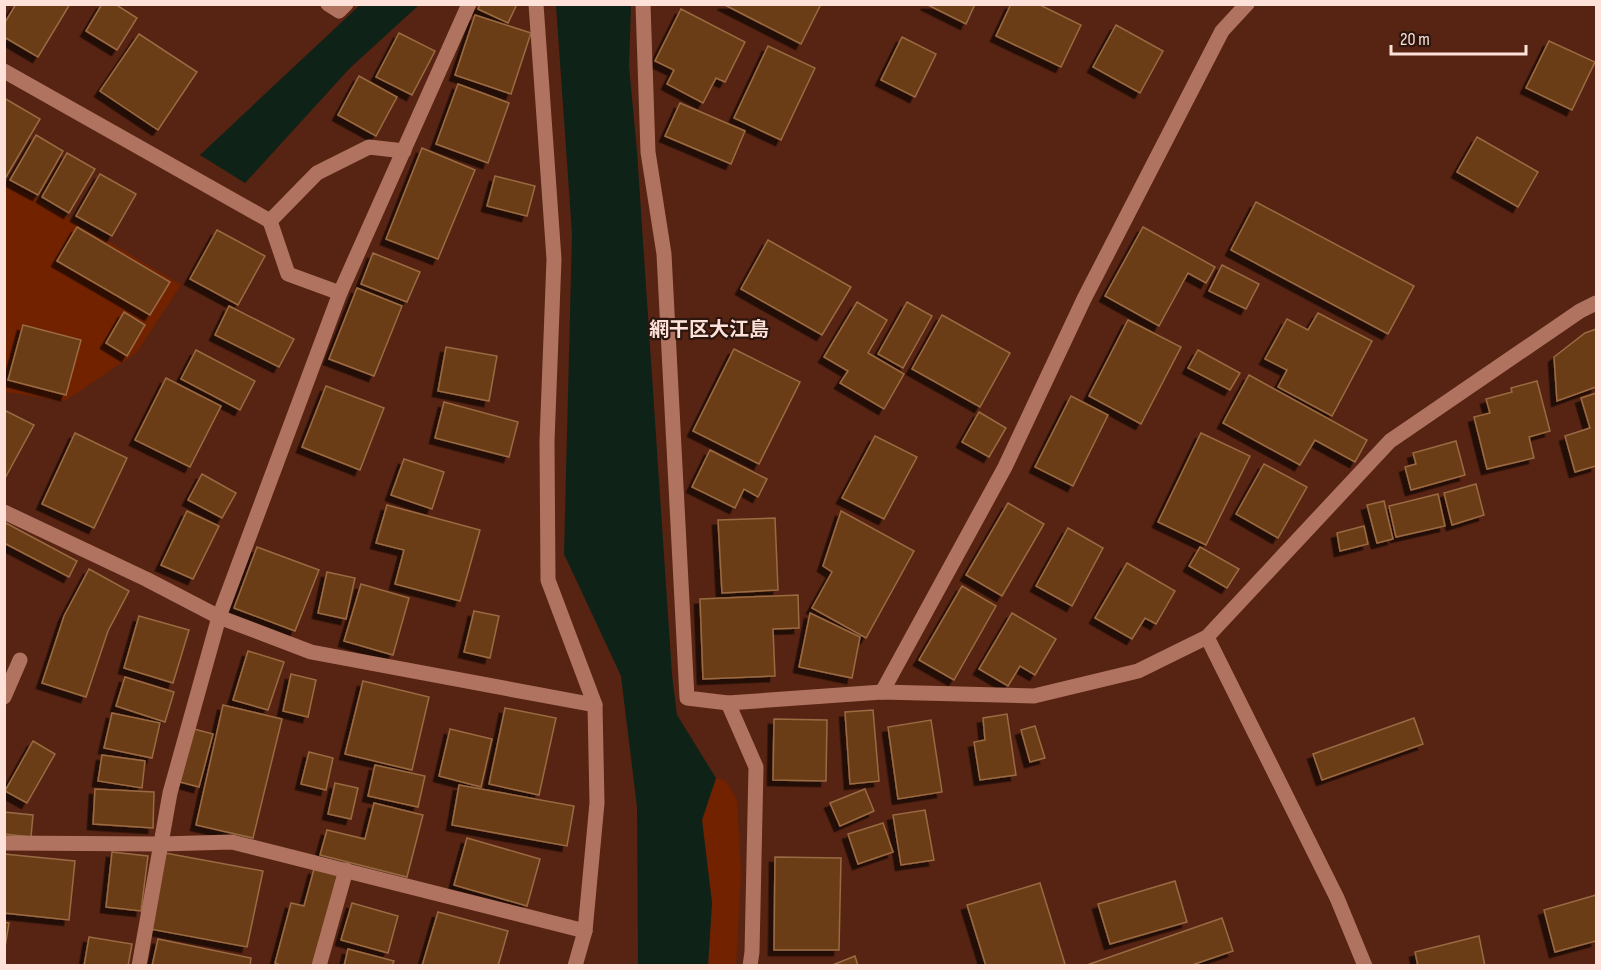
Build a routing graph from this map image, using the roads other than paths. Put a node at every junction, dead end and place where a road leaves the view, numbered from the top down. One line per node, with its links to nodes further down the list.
1 (328, 4): 2 (street)
2 (346, 4)
3 (469, 4): 8 (street)
4 (536, 4): 19 (street)
5 (643, 4): 18 (street)
6 (1247, 4): 16 (street)
7 (4, 71): 9 (street)
8 (404, 151): 9 (street); 10 (street)
9 (270, 221): 10 (street)
10 (340, 293): 13 (street)
11 (1596, 303): 14 (street)
12 (4, 512): 13 (street)
13 (219, 617): 19 (street); 21 (street)
14 (1207, 637): 16 (street); 28 (street)
15 (20, 660): 17 (street)
16 (882, 692): 18 (street)
17 (4, 698)
18 (728, 703): 27 (street)
19 (595, 705): 23 (street)
20 (4, 843): 21 (street)
21 (161, 844): 22 (street); 24 (street)
22 (346, 870): 23 (street); 25 (street)
23 (585, 931): 26 (street)
24 (139, 966)
25 (319, 966)
26 (574, 966)
27 (750, 966)
28 (1365, 966)

